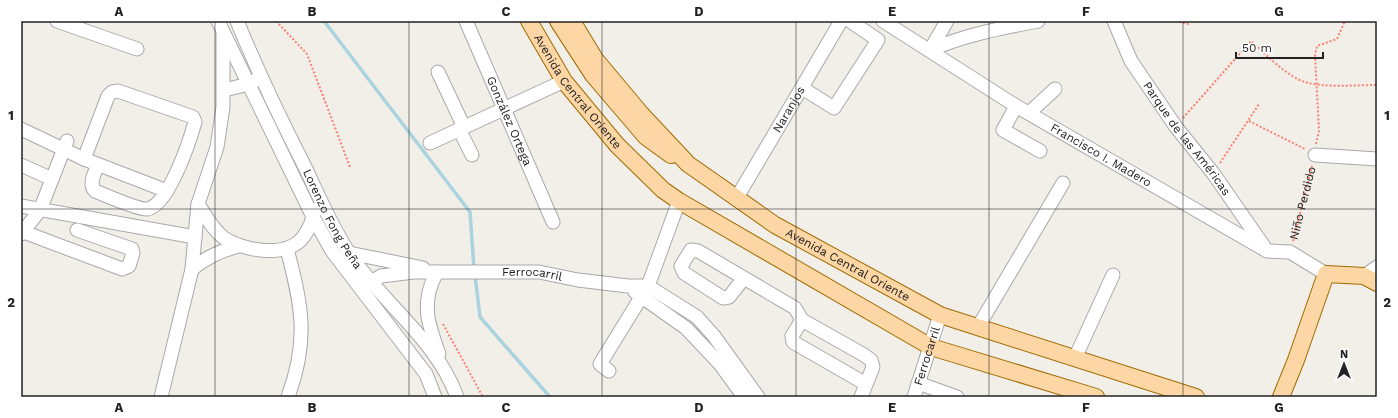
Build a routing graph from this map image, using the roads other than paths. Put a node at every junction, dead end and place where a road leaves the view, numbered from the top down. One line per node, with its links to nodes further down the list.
1 (57, 21): 15 (street)
2 (237, 21): 18 (street, Lorenzo Fong Peña)
3 (466, 21): 25 (street, González Ortega)
4 (529, 21): 19 (main road, Avenida Central Oriente)
5 (540, 21): 23 (main road)
6 (558, 21): 37 (main road)
7 (572, 21): 37 (main road, Avenida Central Oriente)
8 (841, 21): 20 (street, Naranjos)
9 (850, 21): 20 (street)
10 (947, 21): 16 (street)
11 (1038, 21): 16 (street)
12 (1114, 21): 57 (street, Parque de las Américas)
13 (887, 22): 16 (street, Francisco I. Madero)
14 (221, 26): 18 (street, Lorenzo Fong Peña); 22 (street)
15 (137, 49)
16 (930, 50): 24 (street, Francisco I. Madero)
17 (438, 72): 27 (street)
18 (254, 81): 22 (street); 42 (street, Lorenzo Fong Peña); 48 (street, Lorenzo Fong Peña)
19 (564, 81): 23 (main road, Avenida Central Oriente); 25 (street)
20 (802, 88): 43 (street, Naranjos)
21 (1054, 88): 26 (street)
22 (224, 90): 45 (street)
23 (582, 101): 44 (main road, Avenida Central Oriente)
24 (1016, 106): 26 (street, Francisco I. Madero); 31 (street)
25 (504, 109): 27 (street); 50 (street, González Ortega)
26 (1029, 112): 57 (street, Francisco I. Madero)
27 (462, 128): 29 (street); 33 (street)
28 (21, 129): 30 (street)
29 (430, 143)
30 (65, 146): 34 (street); 39 (street)
31 (1040, 150)
32 (1314, 154): 35 (street)
33 (472, 155)
34 (84, 159): 36 (street); 41 (street)
35 (1377, 159)
36 (98, 164): 41 (street); 41 (street)
37 (688, 164): 43 (main road, Avenida Central Oriente)
38 (21, 165): 39 (street)
39 (52, 179): 47 (street)
40 (1063, 183): 69 (street)
41 (167, 191)
42 (318, 195): 48 (street); 58 (street, Lorenzo Fong Peña)
43 (736, 199): 67 (main road, Avenida Central Oriente)
44 (679, 201): 66 (street); 70 (main road, Avenida Central Oriente)
45 (198, 204): 53 (street); 54 (street)
46 (21, 206): 47 (street)
47 (40, 210): 49 (street); 52 (street)
48 (313, 217): 56 (street); 65 (street, Lorenzo Fong Peña)
49 (84, 218): 51 (street); 53 (street)
50 (553, 222)
51 (77, 230): 55 (street); 55 (street)
52 (22, 232): 55 (street)
53 (195, 237): 59 (street)
54 (239, 246): 56 (street); 59 (street)
55 (66, 247)
56 (287, 249): 77 (street)
57 (1267, 251): 61 (street, Francisco I. Madero)
58 (349, 253): 60 (street, Ferrocarril); 65 (street, Lorenzo Fong Peña)
59 (192, 269): 76 (street)
60 (436, 272): 65 (street, Ferrocarril); 66 (street, Ferrocarril); 72 (street)
61 (1326, 274): 63 (main road); 87 (main road)
62 (1113, 275): 71 (street)
63 (1373, 276)
64 (744, 278): 64 (street); 68 (street)
65 (365, 285): 72 (street, Lorenzo Fong Peña); 78 (street, Lorenzo Fong Peña)
66 (645, 291): 73 (street); 80 (street, Ferrocarril); 81 (street, Ferrocarril)
67 (940, 315): 69 (main road, Avenida Central Oriente); 70 (street, Ferrocarril)
68 (802, 320): 75 (street); 75 (street)
69 (978, 327): 71 (main road, Avenida Central Oriente)
70 (931, 347): 74 (street, Ferrocarril); 85 (main road, Avenida Central Oriente)
71 (1075, 358): 86 (main road, Avenida Central Oriente)
72 (444, 366): 79 (street, Lorenzo Fong Peña)
73 (609, 371)
74 (918, 383): 83 (street, Ferrocarril); 84 (street)
75 (866, 384): 82 (street)
76 (162, 397)
77 (288, 397)
78 (435, 397)
79 (457, 397)
80 (744, 397)
81 (758, 397)
82 (861, 397)
83 (914, 397)
84 (957, 397)
85 (1096, 397)
86 (1196, 397)
87 (1281, 397)

